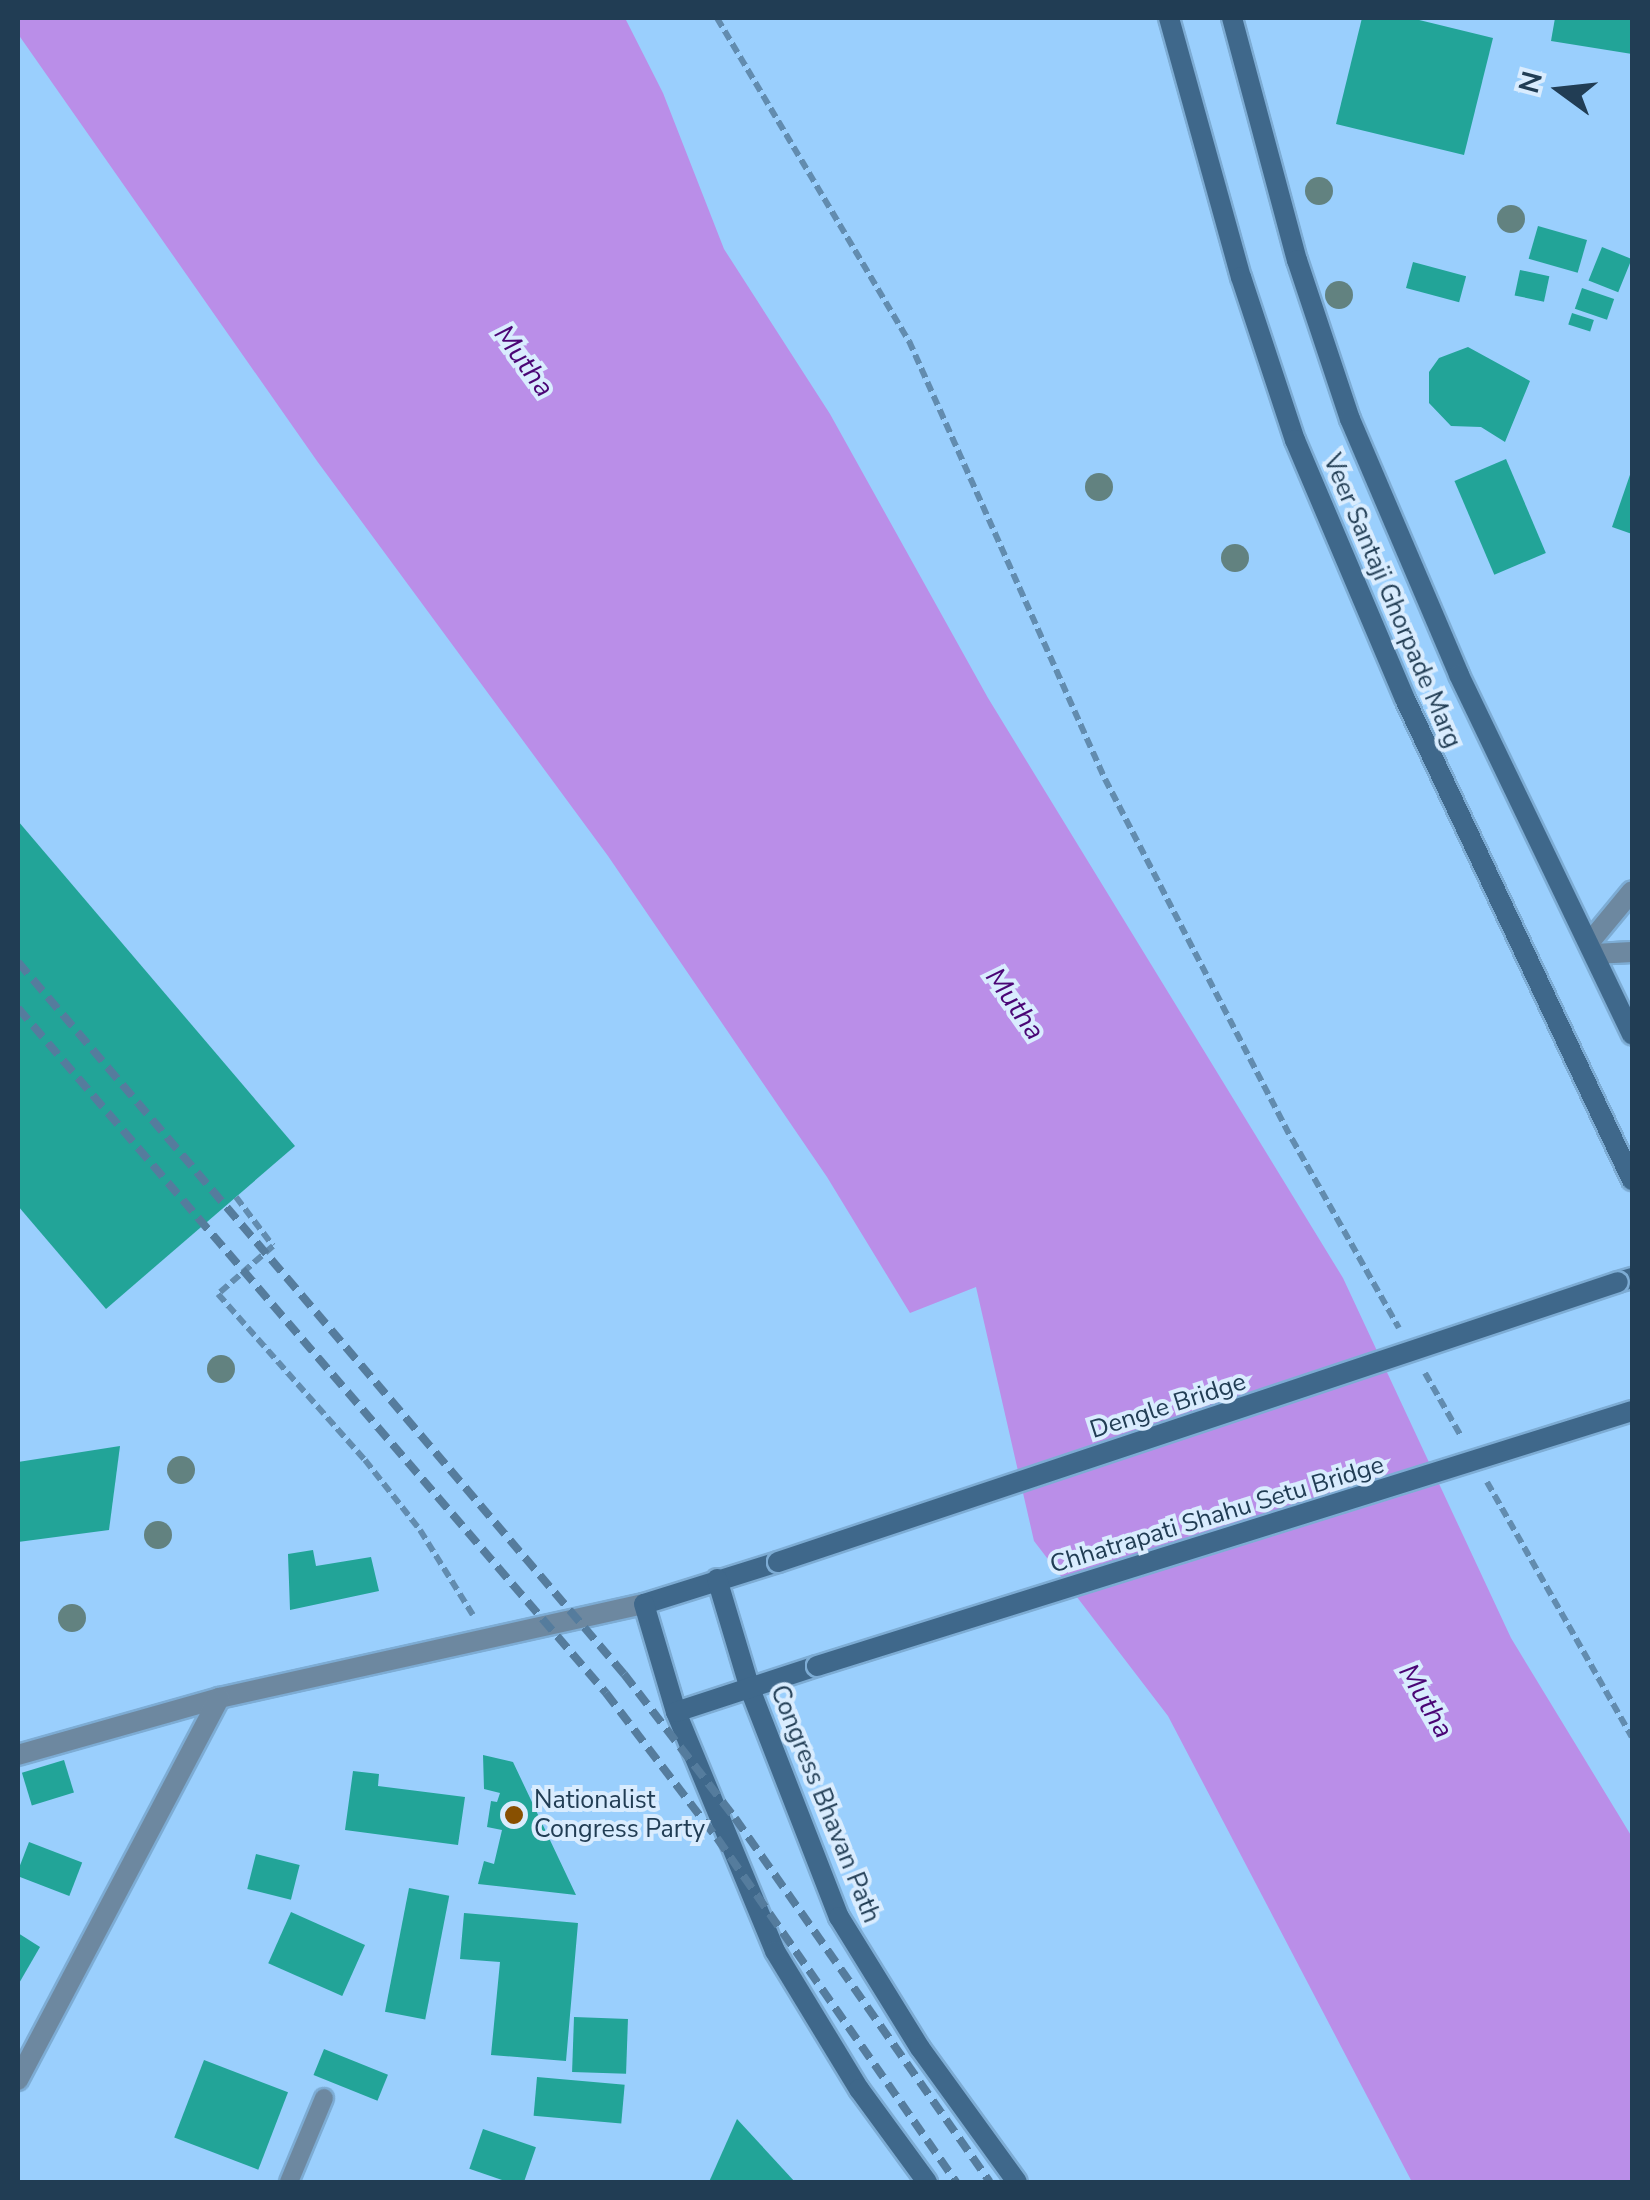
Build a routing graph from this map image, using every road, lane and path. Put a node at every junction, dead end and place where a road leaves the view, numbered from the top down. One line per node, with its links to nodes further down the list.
1 (716, 18): 11 (path)
2 (1169, 18): 8 (main road, Veer Santaji Ghorpade Marg)
3 (1232, 18): 5 (main road, Veer Santaji Ghorpade Marg)
4 (1632, 891): 5 (street)
5 (1592, 949): 6 (street); 7 (main road, Veer Santaji Ghorpade Marg)
6 (1632, 952)
7 (1632, 1035)
8 (1632, 1180)
9 (236, 1197): 18 (path)
10 (1625, 1280): 16 (main road, Dengle Bridge, bridge)
11 (1408, 1344)
12 (1418, 1361): 14 (path)
13 (1632, 1411): 19 (main road, Chhatrapati Shahu Setu Bridge, bridge)
14 (1467, 1446)
15 (1476, 1463): 22 (path)
16 (717, 1579): 17 (main road, Dengle Bridge); 19 (main road, Congress Bhavan Path)
17 (644, 1604): 18 (street); 21 (main road)
18 (485, 1638): 20 (street)
19 (750, 1689): 21 (main road, Chhatrapati Shahu Setu Bridge); 28 (main road, Congress Bhavan Path)
20 (219, 1698): 23 (street); 24 (street)
21 (676, 1712): 27 (main road)
22 (1632, 1737)
23 (18, 1756)
24 (18, 2080)
25 (324, 2098): 26 (lane)
26 (289, 2182)
27 (927, 2182)
28 (1017, 2182)

